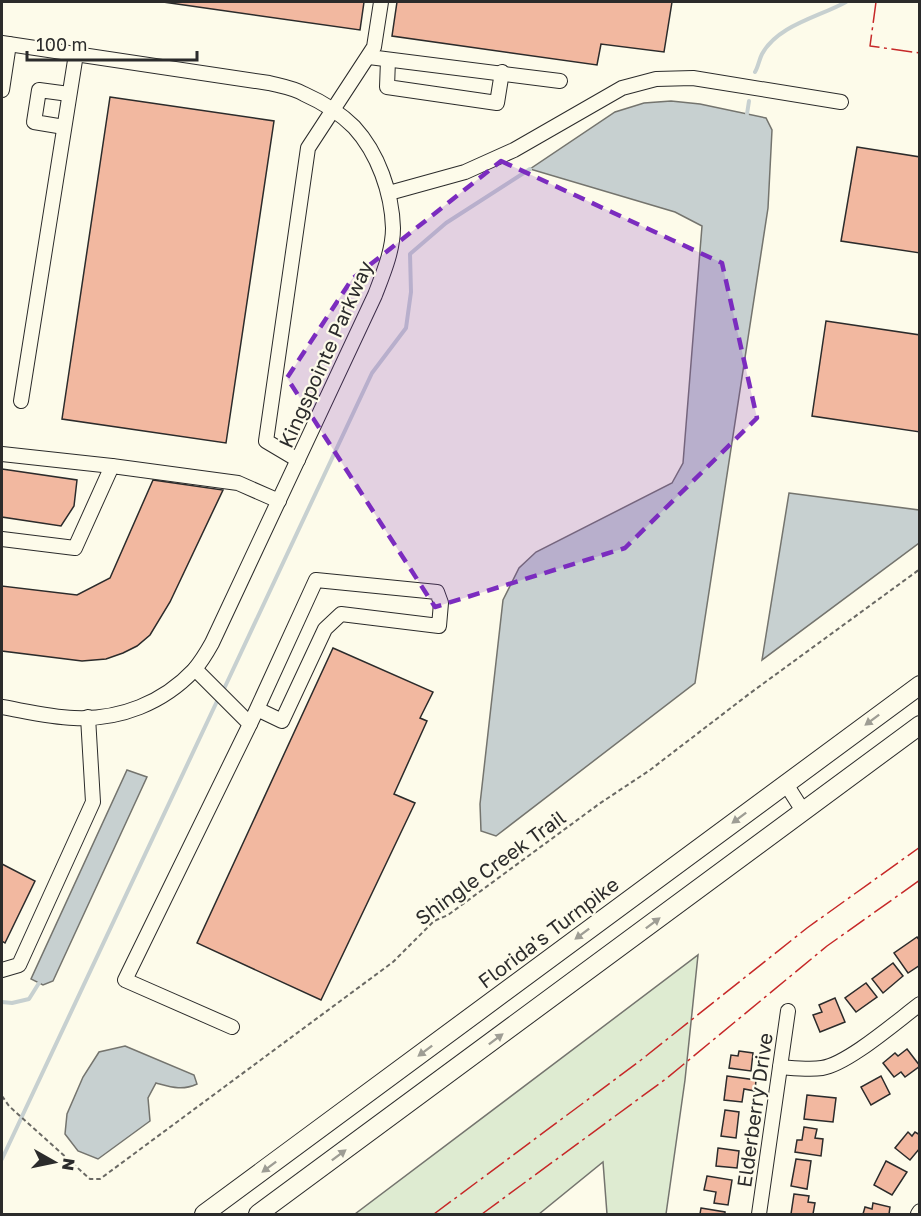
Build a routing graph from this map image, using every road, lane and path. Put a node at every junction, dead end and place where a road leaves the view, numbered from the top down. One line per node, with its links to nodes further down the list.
1 (381, 2): 4 (street)
2 (5, 44): 3 (street, Kingspointe Parkway); 8 (street)
3 (75, 54): 9 (street); 11 (street, Kingspointe Parkway)
4 (369, 57): 5 (street); 11 (street)
5 (388, 60): 6 (street); 6 (street)
6 (502, 72): 7 (street)
7 (560, 81)
8 (2, 90)
9 (69, 94): 12 (street); 12 (street)
10 (842, 102): 13 (street)
11 (333, 110): 13 (street, Kingspointe Parkway); 16 (street)
12 (64, 127): 14 (street)
13 (389, 193): 16 (street, Kingspointe Parkway)
14 (21, 400)
15 (2, 454): 17 (street)
16 (298, 460): 18 (street, Kingspointe Parkway)
17 (112, 466): 18 (street); 19 (street)
18 (279, 501): 21 (street, Kingspointe Parkway)
19 (2, 539)
20 (920, 569): 35 (path, Shingle Creek Trail)
21 (195, 669): 25 (street, Kingspointe Parkway); 26 (street)
22 (920, 685): 28 (highway, Florida's Turnpike, one-way to 28)
23 (2, 707): 25 (street, Kingspointe Parkway)
24 (256, 709): 24 (street); 26 (street)
25 (88, 717): 30 (street)
26 (250, 724): 33 (street)
27 (920, 725): 29 (highway)
28 (786, 784): 29 (street); 36 (highway, Florida's Turnpike, one-way to 36)
29 (803, 811): 37 (highway, one-way to 29)
30 (2, 970)
31 (920, 1004): 34 (street)
32 (788, 1011): 34 (street, Elderberry Drive)
33 (232, 1027)
34 (780, 1066): 38 (street, Elderberry Drive)
35 (2, 1096)
36 (204, 1215)
37 (258, 1215)
38 (759, 1215)

